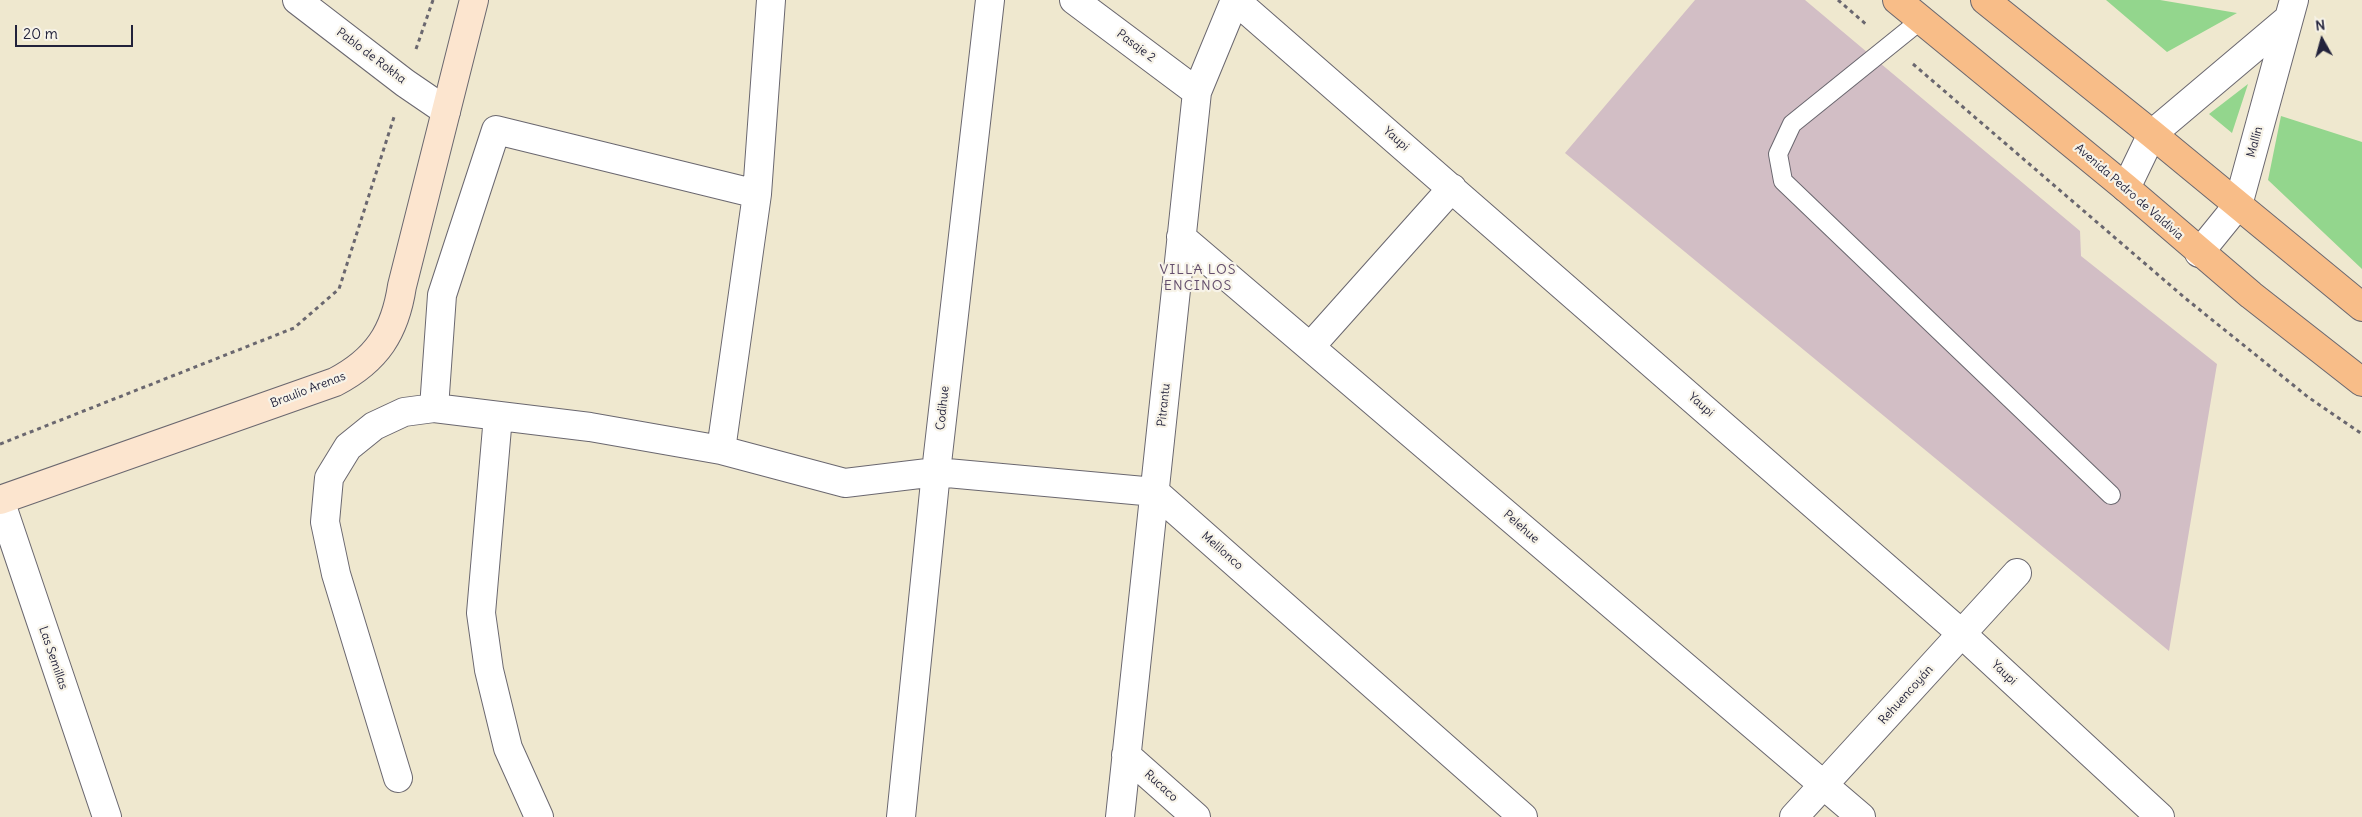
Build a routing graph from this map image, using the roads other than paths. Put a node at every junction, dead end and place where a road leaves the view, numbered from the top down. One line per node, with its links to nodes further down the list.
1 (297, 0): 12 (street, Pablo de Rokha)
2 (474, 0): 12 (street, Braulio Arenas)
3 (771, 0): 16 (street)
4 (990, 0): 26 (street, Codihue)
5 (1074, 0): 11 (street, Pasaje 2)
6 (1236, 0): 11 (street, Pitrantu); 14 (street, Yaupi)
7 (1897, 0): 10 (main road, Avenida Pedro de Valdivia)
8 (1985, 0): 13 (main road)
9 (2291, 10): 13 (street, Mallín); 17 (street, Mallín)
10 (1921, 20): 15 (main road, Avenida Pedro de Valdivia); 28 (lane)
11 (1197, 92): 18 (street, Pitrantu)
12 (446, 111): 29 (street, Braulio Arenas)
13 (2152, 134): 15 (street, Mallín); 17 (main road)
14 (1452, 188): 21 (street); 31 (street, Yaupi)
15 (2126, 188): 19 (main road, Avenida Pedro de Valdivia)
16 (757, 194): 23 (street); 25 (street)
17 (2238, 204): 19 (street, Mallín); 20 (main road)
18 (1181, 237): 21 (street, Pelehue); 27 (street, Pitrantu)
19 (2199, 253): 22 (main road, Avenida Pedro de Valdivia)
20 (2362, 307)
21 (1310, 347): 34 (street, Pelehue)
22 (2362, 382)
23 (434, 408): 24 (street); 33 (street)
24 (498, 416): 25 (street); 36 (street)
25 (721, 450): 26 (street)
26 (936, 472): 27 (street); 37 (street, Codihue)
27 (1155, 492): 32 (street, Pitrantu); 40 (street, Melilonco)
28 (2111, 495)
29 (0, 500): 35 (street, Las Semillas)
30 (2018, 573): 31 (street, Rehuencoyán)
31 (1962, 634): 34 (street, Rehuencoyán); 43 (street, Yaupi)
32 (1126, 754): 38 (street, Pitrantu); 39 (street, Rucaco)
33 (398, 778)
34 (1824, 786): 41 (street, Rehuencoyán); 42 (street, Pelehue)
35 (107, 817)
36 (539, 817)
37 (901, 817)
38 (1120, 817)
39 (1196, 817)
40 (1523, 817)
41 (1794, 817)
42 (1861, 817)
43 (2160, 817)

